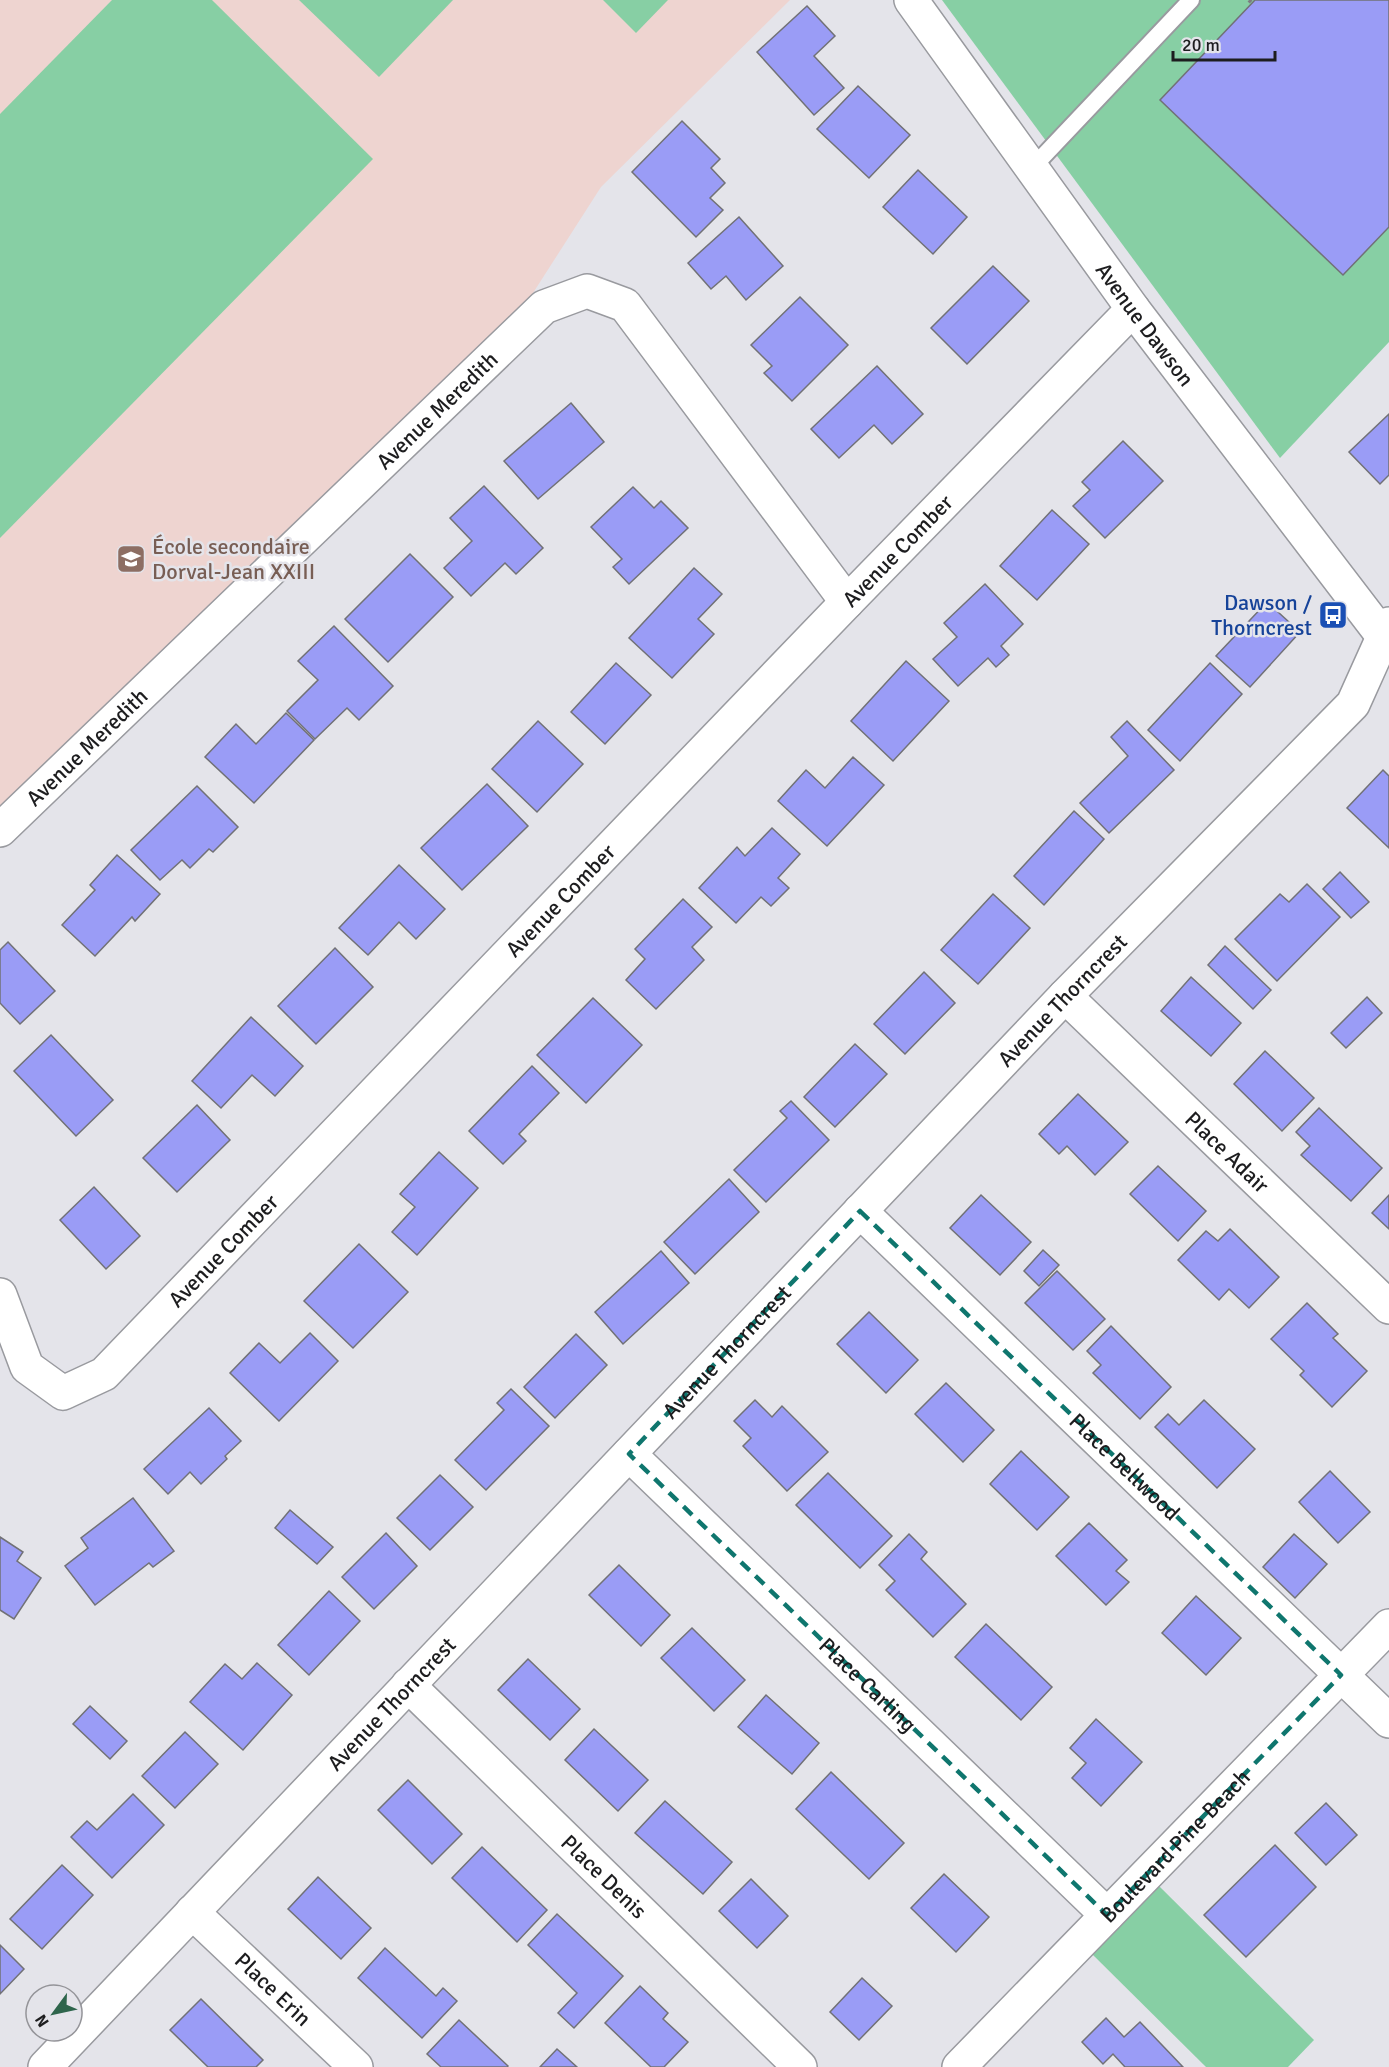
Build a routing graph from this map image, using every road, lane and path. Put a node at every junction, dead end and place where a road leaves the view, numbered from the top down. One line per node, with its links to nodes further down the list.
1 (911, 0): 3 (street, Avenue Dawson)
2 (1191, 0): 3 (lane)
3 (1032, 168): 4 (street, Avenue Dawson)
4 (1133, 309): 5 (street, Avenue Comber); 6 (street, Avenue Dawson)
5 (847, 602): 7 (street, Avenue Meredith); 10 (street, Avenue Comber)
6 (1387, 635): 8 (street, Avenue Thorncrest)
7 (0, 830)
8 (1065, 996): 9 (street, Avenue Thorncrest); 11 (street, Place Adair)
9 (860, 1211): 12 (street, Avenue Thorncrest); 14 (street, Place Bellwood)
10 (0, 1295)
11 (1389, 1307)
12 (629, 1454): 15 (street, Avenue Thorncrest); 18 (street, Place Carling)
13 (1389, 1626): 14 (street, Boulevard Pine Beach)
14 (1341, 1675): 16 (street, Place Bellwood); 18 (street, Boulevard Pine Beach)
15 (408, 1685): 17 (street, Avenue Thorncrest); 21 (street, Place Denis)
16 (1389, 1721)
17 (192, 1912): 19 (street, Avenue Thorncrest); 20 (street, Place Erin)
18 (1107, 1915): 22 (street, Boulevard Pine Beach)
19 (45, 2067)
20 (356, 2067)
21 (800, 2067)
22 (959, 2067)

